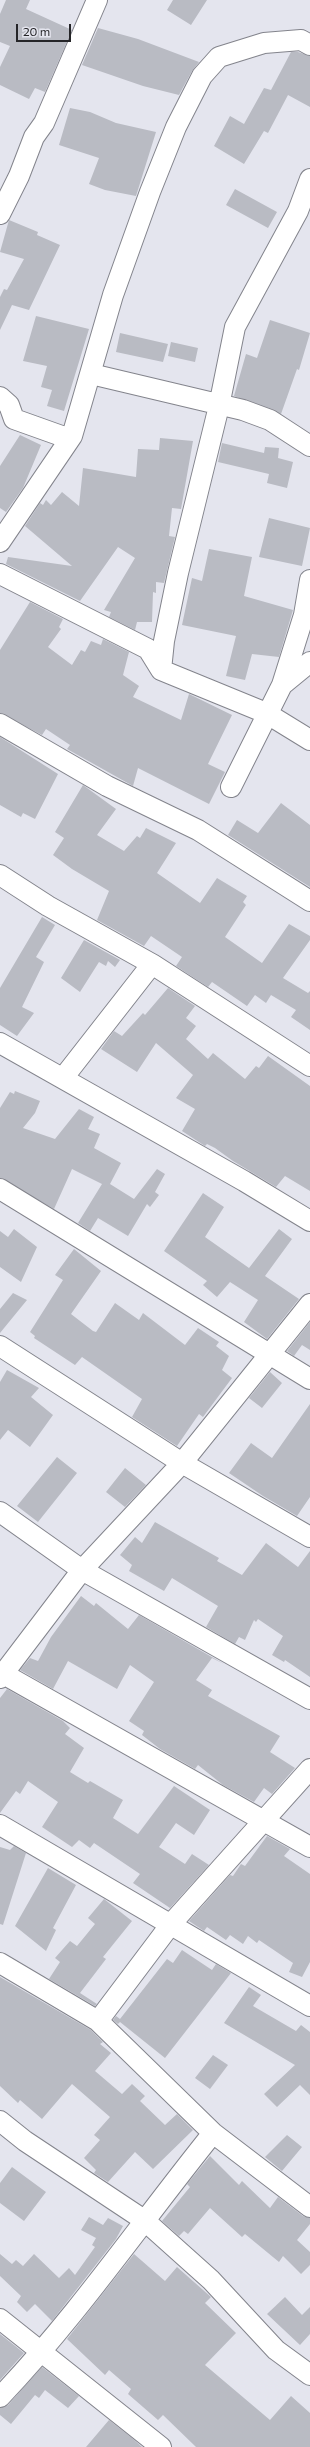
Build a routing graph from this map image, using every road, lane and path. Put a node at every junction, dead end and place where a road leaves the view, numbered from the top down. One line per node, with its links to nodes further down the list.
1 (97, 0): 4 (street)
2 (310, 44): 5 (street)
3 (310, 179): 7 (street)
4 (0, 214)
5 (91, 374): 7 (street); 8 (street)
6 (0, 397): 8 (street)
7 (219, 406): 9 (street); 14 (street)
8 (70, 438): 10 (street)
9 (310, 446)
10 (0, 542)
11 (0, 574): 14 (street)
12 (310, 580): 15 (street)
13 (310, 662): 15 (street)
14 (161, 670): 16 (street)
15 (282, 685): 16 (street)
16 (266, 713): 18 (street); 19 (street)
17 (0, 724): 21 (street)
18 (310, 740)
19 (230, 787)
20 (0, 875): 22 (street)
21 (310, 901)
22 (152, 964): 24 (street); 25 (street)
23 (0, 1043): 25 (street)
24 (310, 1066)
25 (63, 1078): 27 (street)
26 (0, 1189): 30 (street)
27 (310, 1221)
28 (310, 1304): 30 (street)
29 (0, 1346): 32 (street)
30 (270, 1354): 31 (street); 32 (street)
31 (310, 1379)
32 (182, 1463): 34 (street); 35 (street)
33 (0, 1512): 35 (street)
34 (310, 1537)
35 (82, 1570): 36 (street); 37 (street)
36 (2, 1675): 39 (street)
37 (310, 1699)
38 (310, 1769): 39 (street)
39 (264, 1821): 41 (street); 42 (street)
40 (0, 1825): 42 (street)
41 (310, 1847)
42 (171, 1924): 44 (street); 45 (street)
43 (0, 1963): 45 (street)
44 (310, 2006)
45 (98, 2021): 47 (street)
46 (0, 2121): 49 (street)
47 (213, 2133): 48 (street); 49 (street)
48 (310, 2207)
49 (144, 2220): 51 (street); 52 (street)
50 (0, 2319): 51 (street)
51 (41, 2354): 53 (street); 54 (street)
52 (310, 2375)
53 (0, 2398)
54 (161, 2447)

